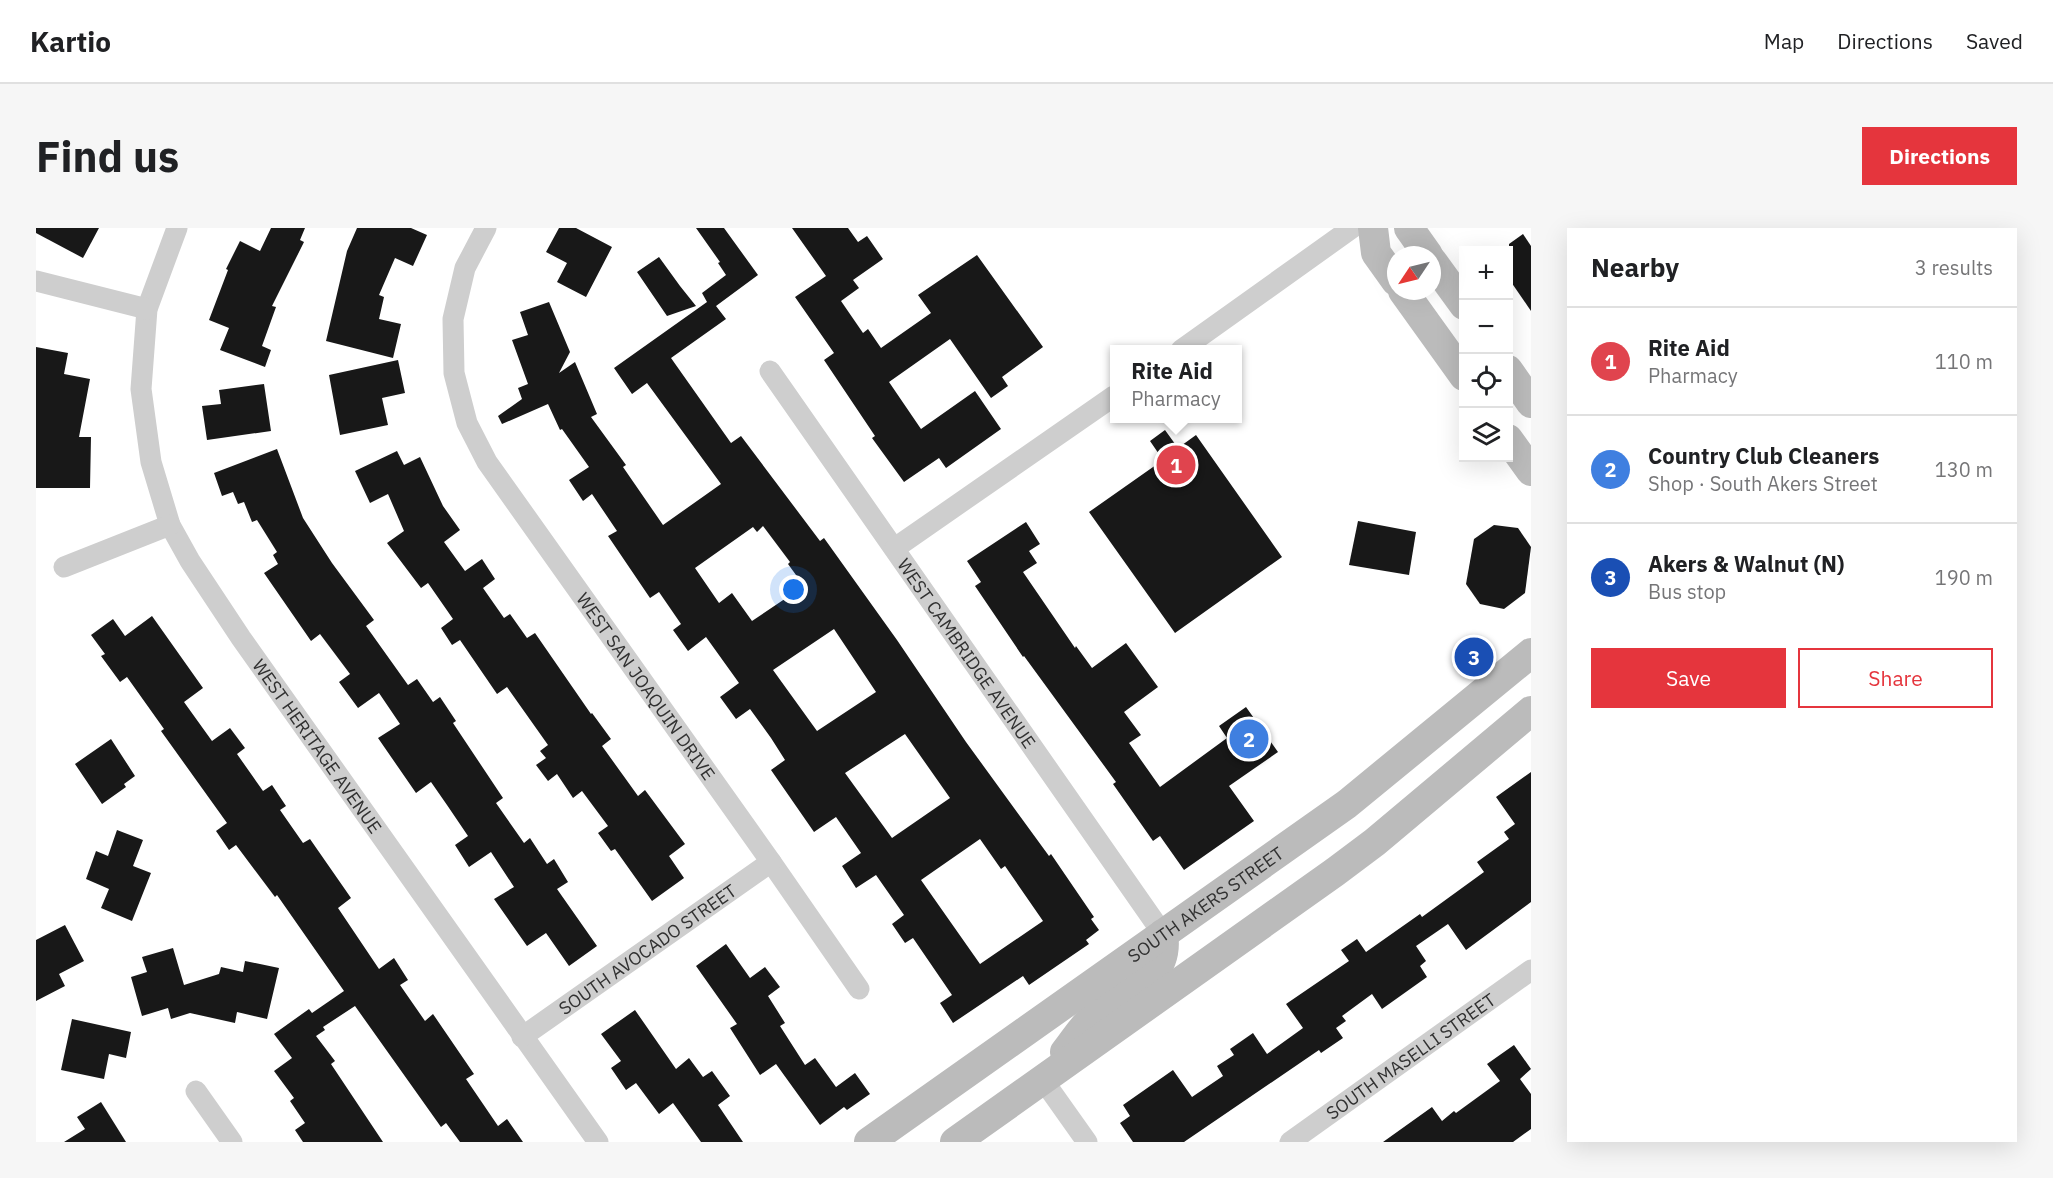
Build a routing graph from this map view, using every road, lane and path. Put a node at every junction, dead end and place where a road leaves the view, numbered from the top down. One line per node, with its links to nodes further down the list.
1 (177, 228): 12 (street, WEST HERITAGE AVENUE)
2 (486, 228): 26 (street, WEST SAN JOAQUIN DRIVE)
3 (1352, 228): 13 (street)
4 (1373, 228): 7 (main road)
5 (1409, 228): 6 (main road)
6 (1422, 246)
7 (1387, 268)
8 (1441, 273): 11 (main road)
9 (36, 281): 12 (street)
10 (1409, 300): 14 (main road)
11 (1460, 300)
12 (147, 309): 21 (street, WEST HERITAGE AVENUE)
13 (1188, 345)
14 (1459, 369)
15 (770, 371): 22 (street, WEST CAMBRIDGE AVENUE)
16 (1513, 376): 18 (main road)
17 (1110, 399): 22 (street)
18 (1531, 402)
19 (1513, 445): 20 (main road)
20 (1531, 471)
21 (170, 525): 23 (street); 30 (street, WEST HERITAGE AVENUE)
22 (895, 548): 27 (street, WEST CAMBRIDGE AVENUE)
23 (64, 567)
24 (1531, 652): 27 (main road, SOUTH AKERS STREET)
25 (1531, 711): 31 (main road)
26 (771, 862): 29 (street, WEST SAN JOAQUIN DRIVE); 30 (street, SOUTH AVOCADO STREET)
27 (1163, 934): 31 (main road); 35 (main road, SOUTH AKERS STREET)
28 (1531, 970): 38 (street, SOUTH MASELLI STREET)
29 (859, 989)
30 (522, 1037): 34 (street, WEST HERITAGE AVENUE)
31 (1043, 1080): 36 (main road); 37 (street)
32 (196, 1091): 33 (street)
33 (232, 1142)
34 (598, 1142)
35 (869, 1142)
36 (956, 1142)
37 (1087, 1142)
38 (1290, 1142)

